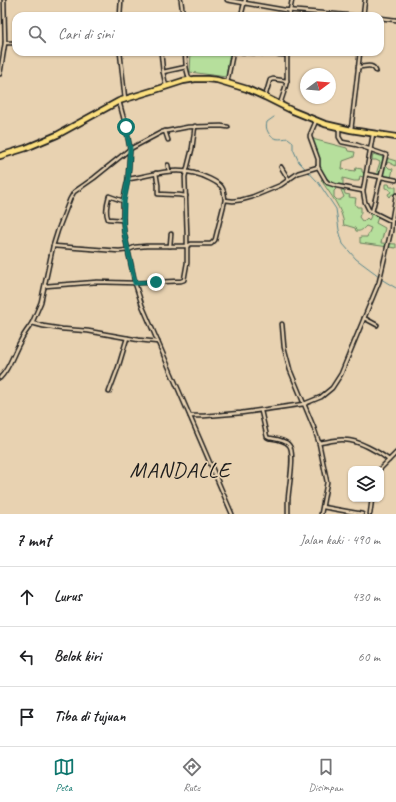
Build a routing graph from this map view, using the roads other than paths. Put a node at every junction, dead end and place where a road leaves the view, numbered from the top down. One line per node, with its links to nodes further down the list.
1 (4, 0): 16 (street)
2 (121, 0): 9 (street)
3 (181, 0): 10 (street)
4 (227, 0): 7 (street)
5 (292, 0): 8 (street)
6 (365, 0): 13 (street)
7 (244, 2): 8 (street); 11 (street)
8 (289, 10): 12 (street)
9 (120, 12)
10 (182, 12)
11 (242, 12)
12 (312, 12)
13 (364, 12)
14 (384, 18): 15 (street)
15 (396, 20)
16 (5, 43): 17 (street); 28 (street)
17 (12, 43)
18 (120, 56): 34 (street)
19 (161, 56): 27 (street)
20 (185, 56): 24 (street)
21 (232, 56): 31 (street)
22 (287, 56): 30 (street)
23 (359, 56): 25 (street)
24 (186, 67): 27 (street); 29 (street)
25 (358, 67): 26 (street); 41 (street)
26 (376, 71)
27 (163, 72): 32 (street)
28 (0, 74)
29 (189, 79): 31 (main road); 32 (main road)
30 (287, 81): 33 (street); 36 (street)
31 (227, 83): 33 (main road)
32 (166, 86): 34 (main road)
33 (265, 97): 36 (main road)
34 (125, 99): 35 (main road)
35 (119, 101): 46 (street); 48 (main road)
36 (280, 105): 37 (main road)
37 (316, 121): 40 (main road); 51 (street)
38 (195, 126): 39 (street); 42 (street); 53 (street)
39 (228, 127)
40 (339, 127): 41 (main road); 47 (street)
41 (351, 130): 43 (main road)
42 (165, 131): 45 (street); 46 (street)
43 (373, 134): 44 (main road); 47 (street)
44 (396, 137)
45 (168, 140)
46 (130, 149): 57 (street); 70 (street)
47 (370, 149): 55 (street); 56 (street)
48 (0, 156)
49 (168, 165): 52 (street)
50 (281, 167): 58 (street)
51 (318, 167): 58 (street); 60 (street)
52 (169, 171): 53 (street); 54 (street)
53 (186, 171): 62 (street); 63 (street)
54 (156, 173): 57 (street); 62 (street)
55 (366, 174): 56 (street); 60 (street)
56 (381, 176): 59 (street); 65 (street)
57 (128, 179): 64 (street)
58 (289, 180): 63 (street)
59 (396, 180)
60 (363, 191): 65 (street)
61 (396, 195): 68 (street)
62 (186, 196): 72 (street)
63 (225, 200): 72 (street)
64 (124, 201): 67 (street); 67 (street)
65 (372, 212): 68 (street)
66 (396, 219): 68 (street)
67 (123, 220): 73 (street)
68 (392, 220): 76 (street)
69 (171, 234): 71 (street)
70 (53, 246): 73 (street); 75 (street)
71 (170, 246): 72 (street); 73 (street)
72 (187, 246): 74 (street)
73 (128, 250): 74 (street)
74 (135, 283): 75 (street); 81 (street)
75 (45, 286): 77 (street)
76 (364, 318): 79 (street); 84 (street)
77 (32, 323): 80 (street); 82 (street)
78 (282, 324): 84 (street)
79 (377, 325)
80 (126, 338): 81 (street); 83 (street)
81 (158, 342): 86 (street)
82 (0, 378)
83 (109, 392)
84 (304, 404): 85 (street); 87 (street)
85 (261, 411): 86 (street); 94 (street)
86 (190, 416): 93 (street)
87 (319, 443): 89 (street); 92 (street)
88 (396, 453): 89 (street)
89 (389, 460): 90 (street)
90 (383, 466)
91 (372, 502): 97 (street)
92 (323, 506): 95 (street); 96 (street)
93 (232, 514)
94 (288, 514)
95 (321, 514)
96 (362, 514)
97 (370, 514)

